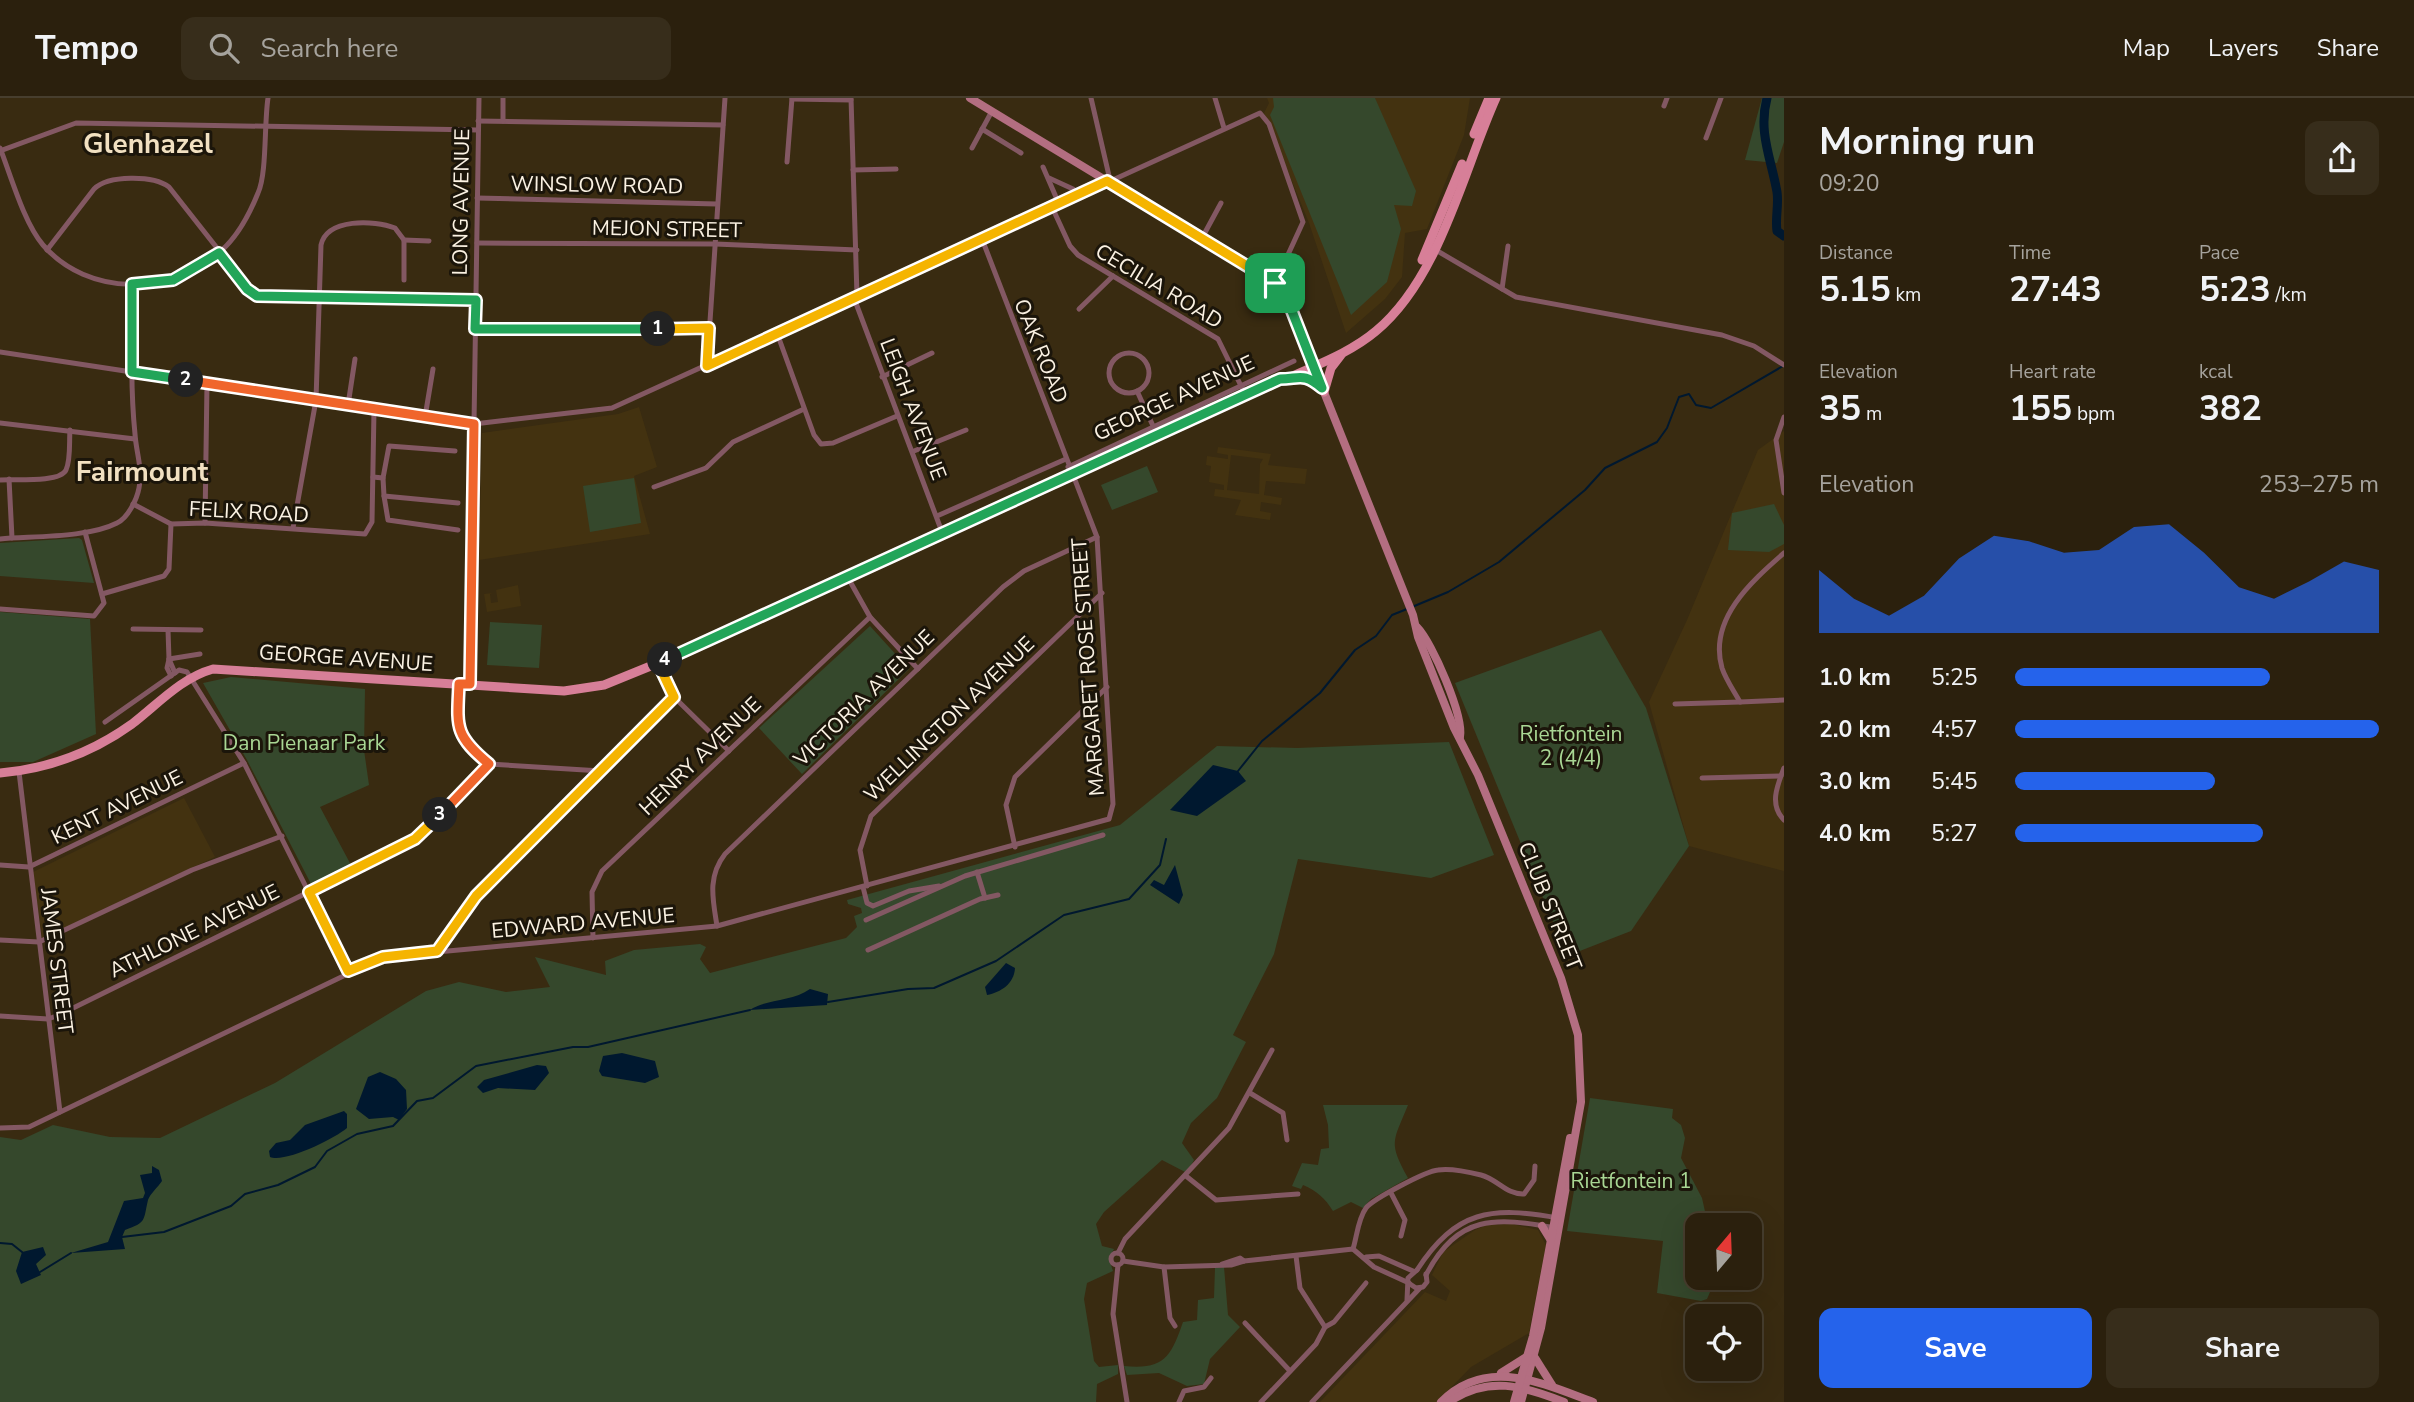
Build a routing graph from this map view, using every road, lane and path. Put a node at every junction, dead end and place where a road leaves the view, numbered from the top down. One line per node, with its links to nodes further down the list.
1 (268, 98): 19 (street)
2 (479, 98): 16 (street, LONG AVENUE)
3 (503, 98): 17 (street)
4 (725, 98): 18 (street)
5 (792, 98): 13 (street); 27 (street)
6 (970, 98): 15 (main road)
7 (1091, 98): 32 (street)
8 (1215, 98): 20 (street)
9 (1489, 98): 46 (main road)
10 (1496, 98): 46 (main road)
11 (1667, 98): 14 (street)
12 (1721, 98): 23 (street)
13 (851, 99): 30 (street, LEIGH AVENUE)
14 (1664, 106)
15 (992, 111): 21 (street); 32 (main road)
16 (478, 121): 17 (street); 22 (street, LONG AVENUE)
17 (503, 121): 18 (street)
18 (723, 125): 36 (street)
19 (263, 127): 22 (street); 25 (street); 49 (street)
20 (1224, 128): 32 (street); 52 (street)
21 (982, 129): 24 (street); 26 (street)
22 (478, 130): 34 (street, LONG AVENUE)
23 (1706, 138)
24 (972, 148)
25 (0, 150): 47 (street)
26 (1021, 153)
27 (787, 162)
28 (1042, 167): 31 (street)
29 (896, 169): 30 (street)
30 (853, 170): 48 (street, LEIGH AVENUE)
31 (1049, 178): 33 (street); 37 (street)
32 (1109, 180): 37 (street); 39 (main road)
33 (1073, 188)
34 (477, 198): 36 (street, WINSLOW ROAD); 43 (street, LONG AVENUE)
35 (1221, 203): 39 (street)
36 (717, 204): 44 (street)
37 (1059, 204): 38 (street)
38 (1052, 207): 40 (street); 50 (street, CECILIA ROAD)
39 (1202, 238): 52 (main road)
40 (982, 239): 56 (street); 94 (street, OAK ROAD)
41 (404, 240): 42 (street); 51 (street); 55 (street)
42 (429, 241)
43 (477, 243): 44 (street, MEJON STREET); 57 (street, LONG AVENUE)
44 (715, 244): 48 (street, MEJON STREET); 59 (street)
45 (1508, 246): 54 (street)
46 (1432, 247): 54 (street); 62 (main road); 67 (main road)
47 (47, 250): 49 (street); 53 (street)
48 (857, 250): 56 (street, LEIGH AVENUE)
49 (219, 253): 53 (street); 55 (street)
50 (1113, 276): 58 (street); 76 (street, CECILIA ROAD)
51 (404, 280)
52 (1275, 283): 67 (main road, CLUB STREET)
53 (132, 284): 71 (street)
54 (1502, 289): 68 (street)
55 (320, 296): 57 (street); 79 (street)
56 (855, 297): 61 (street); 73 (street, LEIGH AVENUE)
57 (476, 300): 60 (street, LONG AVENUE)
58 (1079, 309)
59 (709, 328): 60 (street); 69 (street)
60 (475, 329): 87 (street, LONG AVENUE)
61 (777, 333): 69 (street); 81 (street)
62 (1345, 351): 67 (main road); 77 (main road)
63 (0, 352): 71 (street)
64 (932, 353): 73 (street)
65 (355, 359): 80 (street)
66 (1294, 361): 76 (street, GEORGE AVENUE)
67 (1313, 363): 72 (main road, GEORGE AVENUE); 74 (main road, GEORGE AVENUE); 77 (main road, CLUB STREET)
68 (1784, 365)
69 (707, 366): 87 (street)
70 (433, 369): 85 (street)
71 (132, 372): 75 (street); 91 (street)
72 (1295, 375): 74 (main road, GEORGE AVENUE); 77 (main road)
73 (882, 377): 83 (street, LEIGH AVENUE)
74 (1280, 379): 76 (main road, GEORGE AVENUE)
75 (207, 383): 79 (street); 106 (street)
76 (1243, 390): 90 (main road, GEORGE AVENUE)
77 (1323, 390): 181 (main road, CLUB STREET)
78 (1136, 391): 78 (street); 90 (street)
79 (316, 400): 80 (street); 108 (street)
80 (348, 405): 82 (street)
81 (804, 409): 83 (street); 100 (street)
82 (374, 410): 85 (street); 96 (street)
83 (897, 416): 93 (street, LEIGH AVENUE)
84 (1784, 416): 101 (street)
85 (425, 417): 87 (street)
86 (0, 423): 88 (street)
87 (474, 424): 131 (street, LONG AVENUE)
88 (70, 430): 91 (street); 98 (street)
89 (966, 430): 93 (street)
90 (1155, 431): 95 (main road, GEORGE AVENUE)
91 (135, 439): 104 (street)
92 (455, 451): 97 (street)
93 (914, 451): 105 (street, LEIGH AVENUE)
94 (1066, 459): 95 (street, OAK ROAD); 105 (street)
95 (1070, 470): 111 (main road, GEORGE AVENUE); 112 (street, MARGARET ROSE STREET)
96 (373, 477): 97 (street); 108 (street, FELIX ROAD)
97 (383, 478): 102 (street)
98 (9, 479): 99 (street); 113 (street)
99 (0, 480)
100 (654, 487)
101 (1784, 493)
102 (384, 496): 103 (street); 109 (street)
103 (458, 503)
104 (133, 504): 107 (street, FELIX ROAD); 110 (street)
105 (937, 516): 111 (street, LEIGH AVENUE)
106 (205, 523): 107 (street, FELIX ROAD); 108 (street, FELIX ROAD)
107 (170, 524): 117 (street)
108 (293, 528)
109 (458, 530)
110 (85, 532): 113 (street); 117 (street)
111 (942, 532): 116 (main road, GEORGE AVENUE)
112 (1097, 537): 118 (street, MARGARET ROSE STREET); 127 (street, VICTORIA AVENUE)
113 (12, 538): 114 (street)
114 (0, 539)
115 (1784, 553): 135 (street)
116 (847, 576): 120 (street); 126 (main road, GEORGE AVENUE)
117 (102, 593): 119 (street)
118 (1102, 593): 132 (street, MARGARET ROSE STREET); 156 (street, WELLINGTON AVENUE)
119 (0, 610)
120 (870, 617): 127 (street); 138 (street, HENRY AVENUE)
121 (134, 629): 122 (street)
122 (168, 630): 123 (street); 125 (street)
123 (201, 630)
124 (200, 654): 125 (street)
125 (169, 659): 128 (street)
126 (658, 663): 131 (main road, GEORGE AVENUE); 133 (street)
127 (918, 668): 163 (street, VICTORIA AVENUE)
128 (173, 674): 129 (street); 137 (street)
129 (191, 678): 130 (main road, GEORGE AVENUE); 139 (street); 143 (main road, GEORGE AVENUE)
130 (459, 684): 131 (main road, GEORGE AVENUE); 140 (street)
131 (470, 684)
132 (1107, 687): 147 (street, MARGARET ROSE STREET); 151 (street)
133 (674, 697): 138 (street); 142 (street)
134 (1784, 700): 135 (street)
135 (1740, 702): 136 (street)
136 (1675, 704)
137 (105, 722)
138 (729, 751): 164 (street, HENRY AVENUE)
139 (244, 763): 150 (street); 153 (street, KENT AVENUE)
140 (489, 764): 142 (street); 158 (street, ATHLONE AVENUE)
141 (1784, 768): 145 (street)
142 (601, 771): 168 (street)
143 (19, 772): 144 (main road, GEORGE AVENUE); 153 (street, JAMES STREET)
144 (0, 773)
145 (1781, 776): 146 (street); 148 (street)
146 (1702, 778)
147 (1109, 819): 151 (street, EDWARD AVENUE)
148 (1784, 820)
149 (1103, 835): 154 (street)
150 (282, 836): 158 (street); 166 (street)
151 (1015, 847): 156 (street, EDWARD AVENUE)
152 (0, 865): 153 (street, KENT AVENUE)
153 (29, 867): 166 (street, JAMES STREET)
154 (978, 872): 155 (street); 161 (street)
155 (942, 886): 157 (street); 160 (street)
156 (865, 887): 157 (street); 163 (street, EDWARD AVENUE)
157 (914, 890): 160 (street)
158 (309, 892): 169 (street); 171 (street, ATHLONE AVENUE)
159 (998, 895): 161 (street)
160 (914, 898): 162 (street)
161 (985, 898): 167 (street)
162 (866, 920)
163 (717, 926): 164 (street, EDWARD AVENUE)
164 (593, 938): 168 (street, EDWARD AVENUE)
165 (0, 940): 166 (street)
166 (38, 942): 171 (street, JAMES STREET)
167 (868, 950)
168 (437, 951): 169 (street, EDWARD AVENUE)
169 (348, 971): 174 (street, EDWARD AVENUE)
170 (0, 1016): 171 (street, ATHLONE AVENUE)
171 (48, 1019): 174 (street, JAMES STREET)
172 (1272, 1050): 173 (street)
173 (1250, 1093): 176 (street); 178 (street)
174 (60, 1112): 175 (street, EDWARD AVENUE)
175 (0, 1128)
176 (1287, 1140)
177 (1535, 1166): 179 (street)
178 (1186, 1176): 180 (street); 186 (street)
179 (1391, 1193): 183 (street); 185 (street)
180 (1298, 1194)
181 (1557, 1223): 182 (street); 184 (main road, CLUB STREET); 193 (street); 203 (main road, CLUB STREET)
182 (1542, 1226): 184 (main road); 195 (street)
183 (1401, 1236)
184 (1551, 1242): 203 (main road, CLUB STREET)
185 (1353, 1249): 187 (street); 188 (street)
186 (1118, 1254): 189 (street); 190 (street)
187 (1296, 1256): 192 (street); 202 (street)
188 (1366, 1257): 191 (street); 194 (street)
189 (1123, 1261): 190 (street); 192 (street)
190 (1118, 1265): 211 (street)
191 (1399, 1265): 193 (street); 194 (street)
192 (1164, 1268): 201 (street)
193 (1415, 1270): 195 (street); 197 (street)
194 (1394, 1275): 197 (street)
195 (1426, 1275): 198 (street)
196 (1366, 1283): 202 (street)
197 (1409, 1284): 198 (street); 199 (street)
198 (1420, 1289): 199 (street)
199 (1406, 1303): 214 (street)
200 (1245, 1323): 204 (street)
201 (1175, 1326)
202 (1325, 1326): 204 (street)
203 (1532, 1356): 206 (main road); 207 (main road, CLUB STREET); 208 (main road)
204 (1290, 1371): 213 (street)
205 (1211, 1378): 212 (street)
206 (1497, 1380): 207 (main road); 210 (main road); 215 (main road)
207 (1524, 1383): 208 (main road); 209 (main road); 215 (main road); 216 (main road)
208 (1554, 1388): 218 (main road)
209 (1542, 1394): 216 (main road); 217 (main road)
210 (1447, 1400)
211 (1127, 1402)
212 (1179, 1402)
213 (1261, 1402)
214 (1313, 1402)
215 (1513, 1402)
216 (1521, 1402)
217 (1564, 1402)
218 (1593, 1402)

